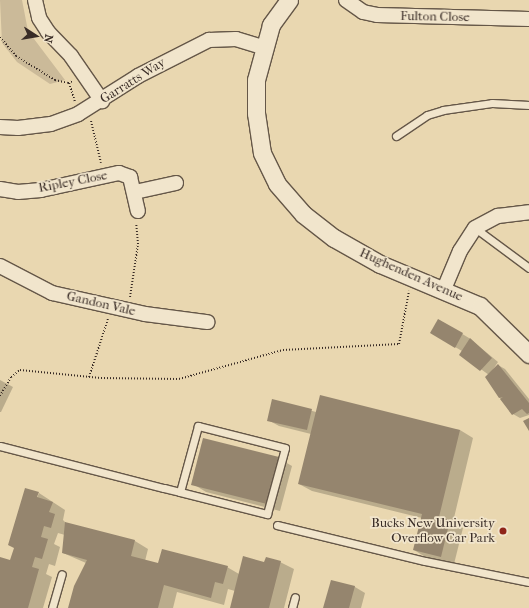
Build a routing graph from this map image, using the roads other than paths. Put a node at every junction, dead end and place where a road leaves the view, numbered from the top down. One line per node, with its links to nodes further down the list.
1 (35, 0): 6 (street)
2 (289, 0): 5 (street, Hughenden Avenue)
3 (346, 0): 4 (street, Fulton Close)
4 (529, 19)
5 (265, 48): 6 (street, Garratts Way); 18 (street, Hughenden Avenue)
6 (102, 101): 8 (street, Garratts Way)
7 (529, 105): 9 (lane)
8 (0, 126)
9 (396, 136)
10 (176, 183): 12 (street)
11 (0, 189): 12 (street, Ripley Close)
12 (135, 192): 14 (street, Ripley Close)
13 (529, 212): 15 (street)
14 (137, 215)
15 (475, 228): 17 (lane); 18 (street)
16 (0, 266): 19 (street, Gandon Vale)
17 (529, 268)
18 (444, 289): 20 (street, Hughenden Avenue)
19 (208, 322)
20 (529, 354)
21 (0, 446): 22 (lane)
22 (180, 492): 22 (lane)
23 (277, 525): 25 (lane)
24 (62, 574): 27 (lane)
25 (529, 582)
26 (295, 597): 28 (lane)
27 (52, 608)
28 (292, 608)

